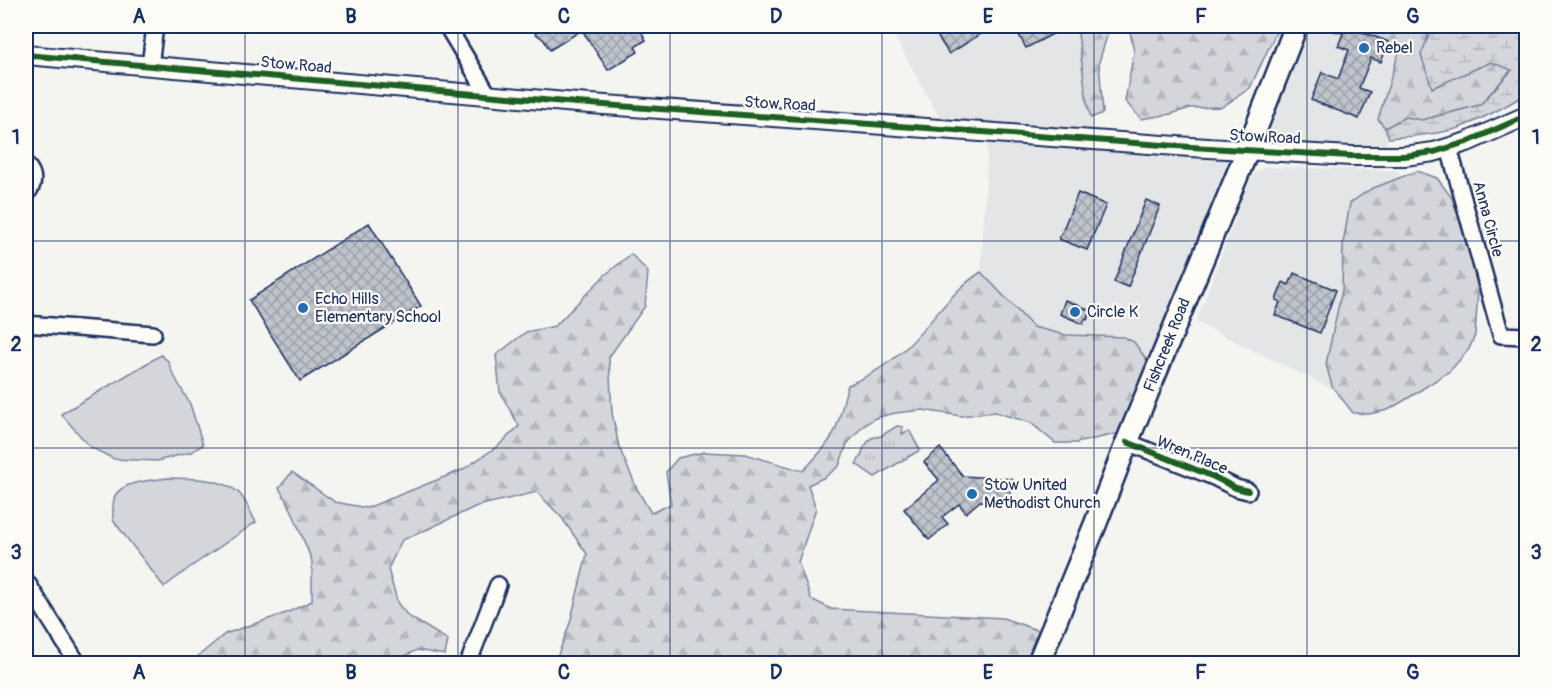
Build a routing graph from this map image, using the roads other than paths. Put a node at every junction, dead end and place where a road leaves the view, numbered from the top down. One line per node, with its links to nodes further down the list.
1 (155, 26): 5 (street)
2 (447, 26): 6 (street)
3 (1296, 26): 9 (main road, Fishcreek Road)
4 (26, 55): 5 (street, Stow Road)
5 (150, 66): 6 (street, Stow Road)
6 (489, 96): 9 (street, Stow Road)
7 (1527, 116): 8 (street, Stow Road)
8 (1449, 148): 9 (street, Stow Road); 14 (street, Anna Circle)
9 (1248, 149): 15 (main road, Fishcreek Road)
10 (26, 165): 11 (street)
11 (26, 194)
12 (26, 324): 13 (street)
13 (153, 334)
14 (1527, 336)
15 (1127, 442): 16 (street, Wren Place); 21 (main road, Fishcreek Road)
16 (1248, 491)
17 (26, 582): 19 (street)
18 (498, 585): 20 (street)
19 (78, 663)
20 (468, 663)
21 (1038, 663)

